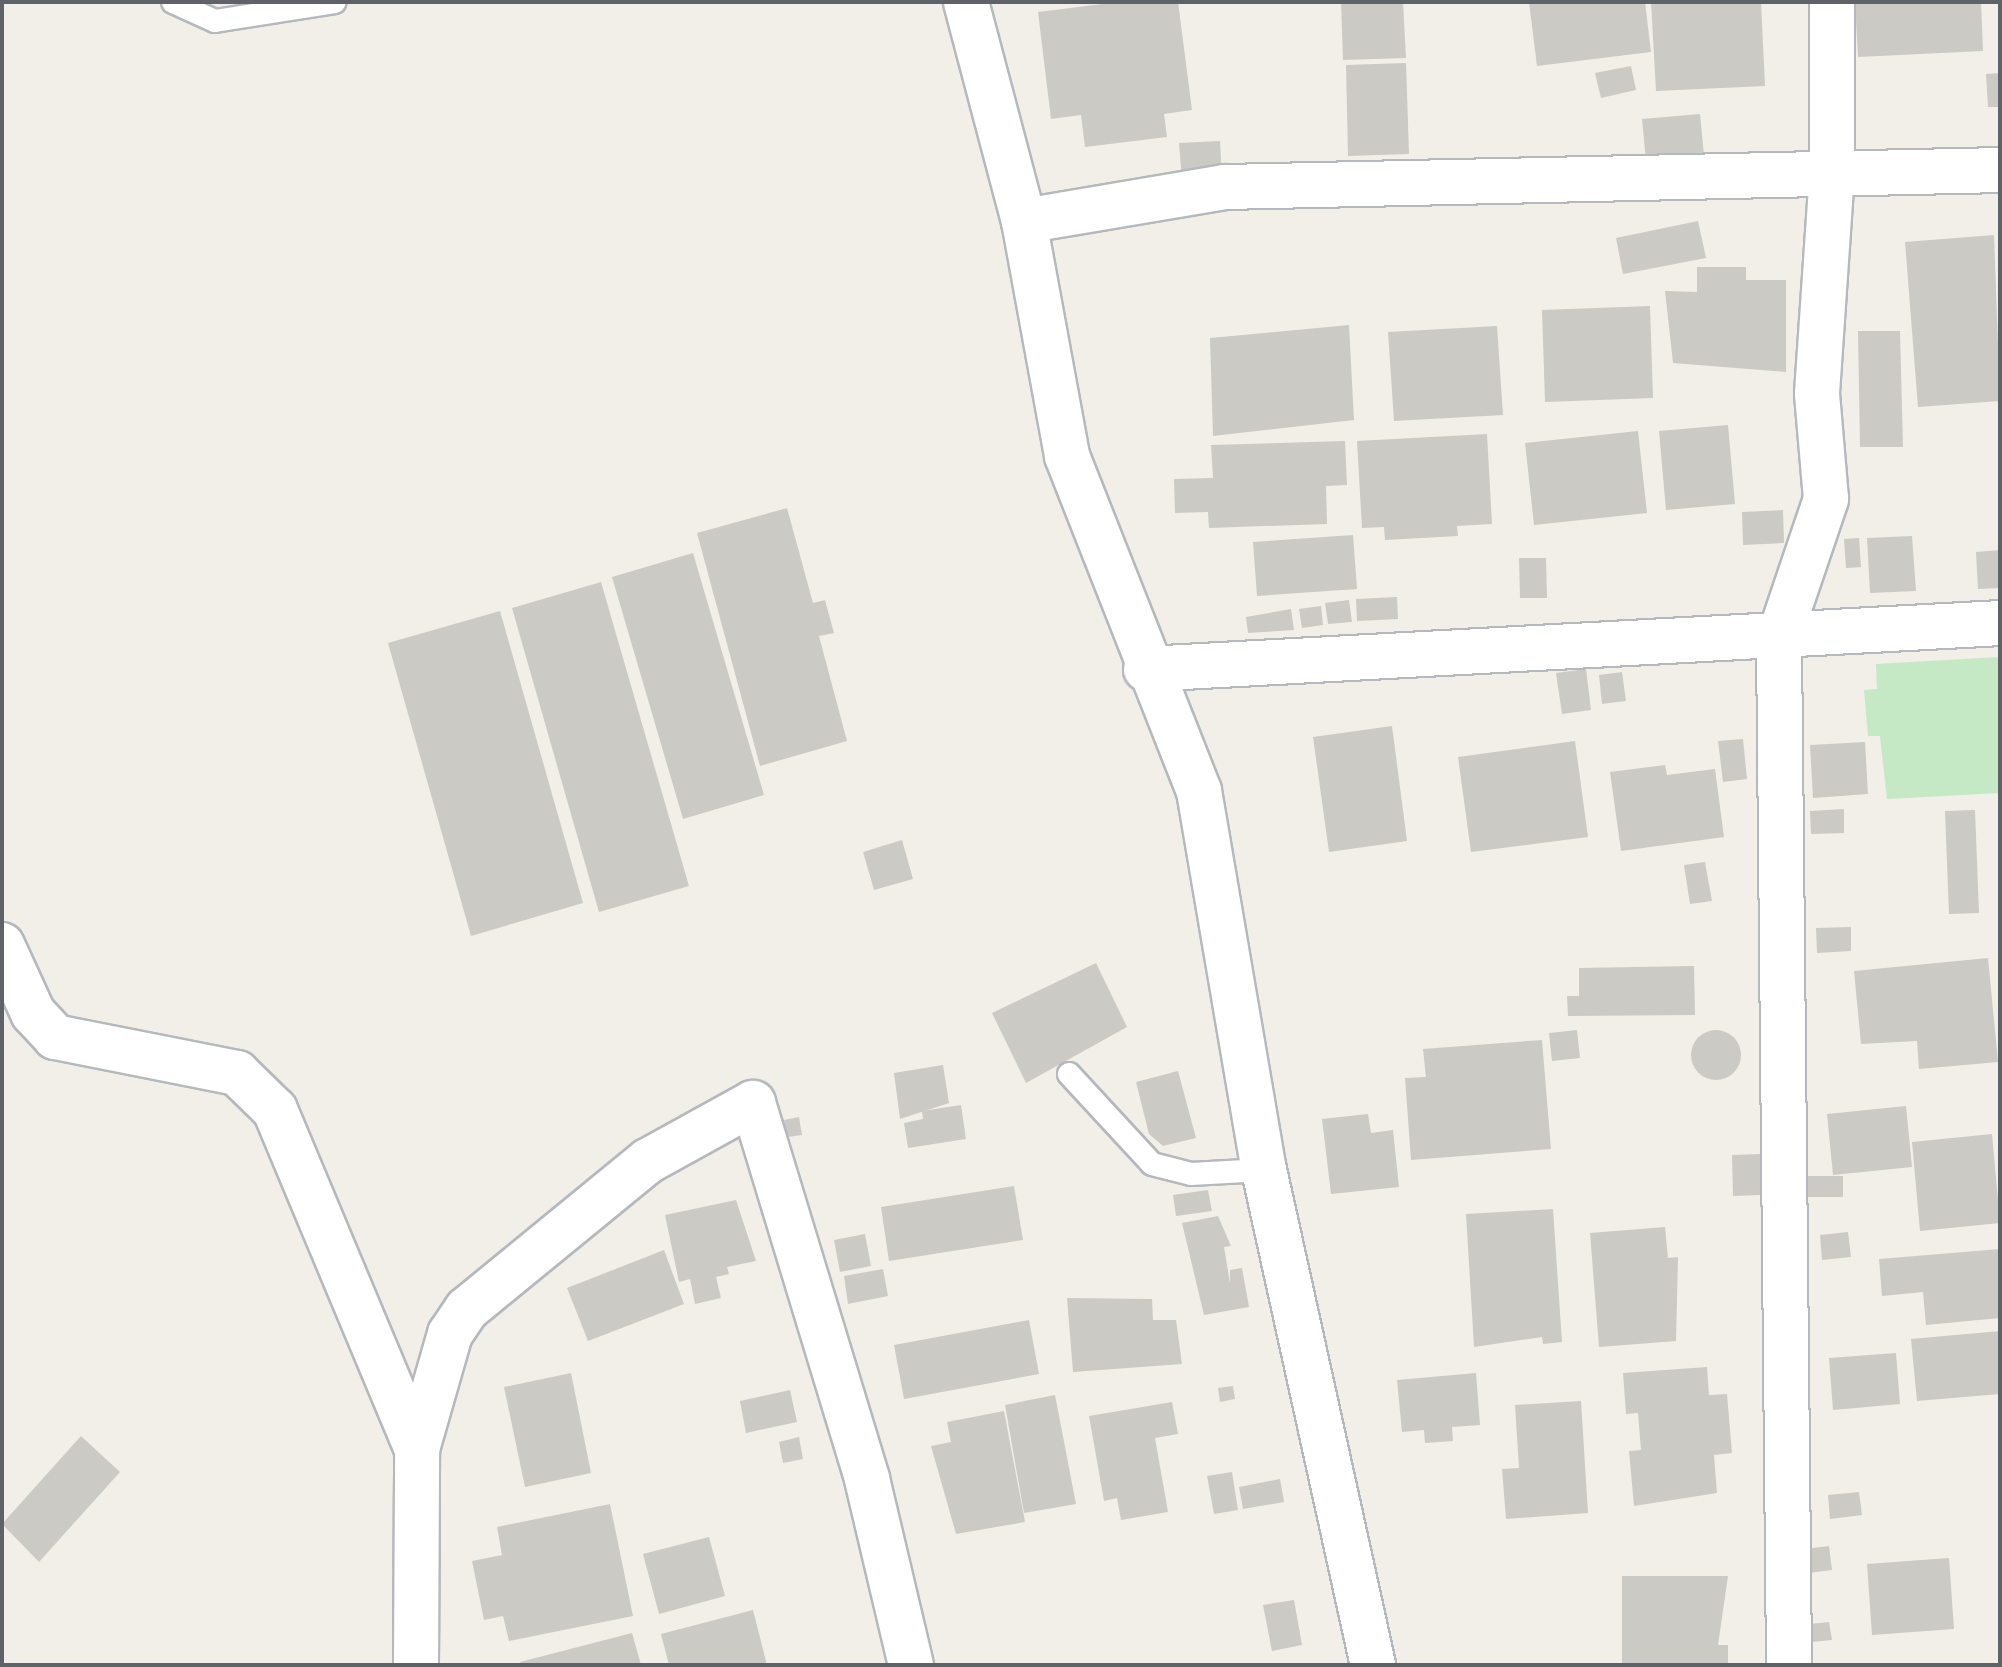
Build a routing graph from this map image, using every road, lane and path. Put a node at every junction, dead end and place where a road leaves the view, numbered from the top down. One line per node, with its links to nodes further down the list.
1 (173, 2): 2 (lane)
2 (335, 2)
3 (966, 2): 7 (street)
4 (1832, 2): 6 (street)
5 (2000, 170): 6 (street)
6 (1832, 174): 7 (street); 9 (street)
7 (1024, 221): 10 (street)
8 (2000, 623): 9 (street)
9 (1779, 638): 10 (street); 18 (street)
10 (1146, 669): 13 (street)
11 (2, 945): 14 (street)
12 (1069, 1074): 13 (lane)
13 (1264, 1170): 17 (street)
14 (417, 1449): 15 (street); 16 (street)
15 (416, 1665)
16 (911, 1665)
17 (1373, 1665)
18 (1789, 1665)

